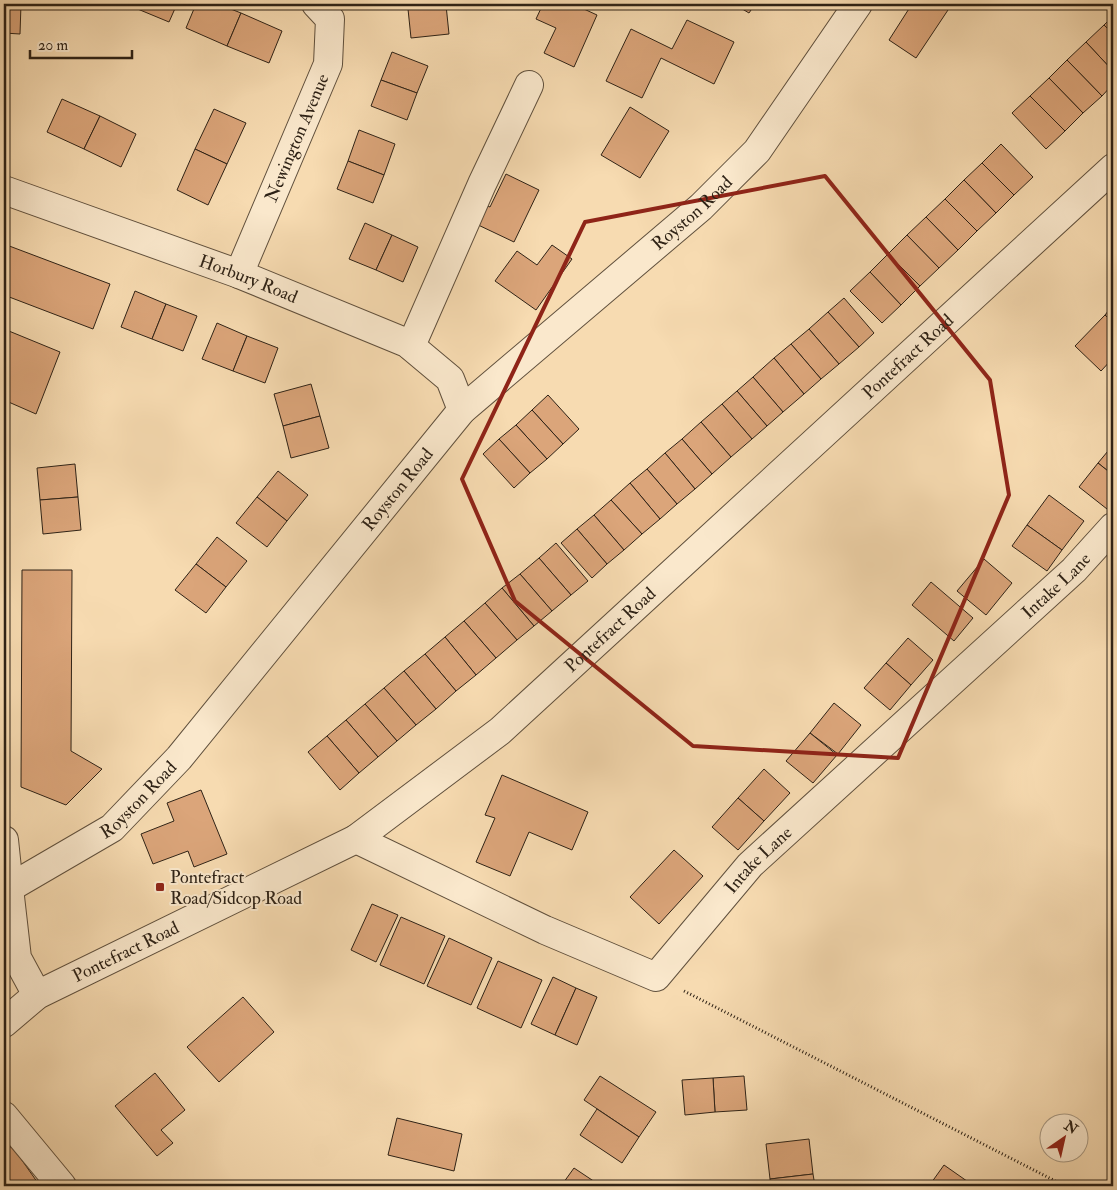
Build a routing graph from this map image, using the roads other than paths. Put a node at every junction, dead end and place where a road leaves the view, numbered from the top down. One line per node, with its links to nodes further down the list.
1 (316, 4): 6 (street, Newington Avenue)
2 (858, 4): 8 (street, Royston Road)
3 (529, 85): 7 (street)
4 (1113, 168): 11 (street, Pontefract Road)
5 (4, 190): 6 (street, Horbury Road)
6 (238, 274): 7 (street, Horbury Road)
7 (411, 346): 8 (street, Horbury Road)
8 (462, 410): 12 (street, Royston Road)
9 (1113, 527): 11 (street, Intake Lane)
10 (4, 840): 12 (street)
11 (356, 840): 13 (street, Pontefract Road)
12 (9, 888): 13 (street)
13 (37, 994): 14 (street, Pontefract Road)
14 (4, 1023)
15 (4, 1116): 16 (street)
16 (62, 1186)

